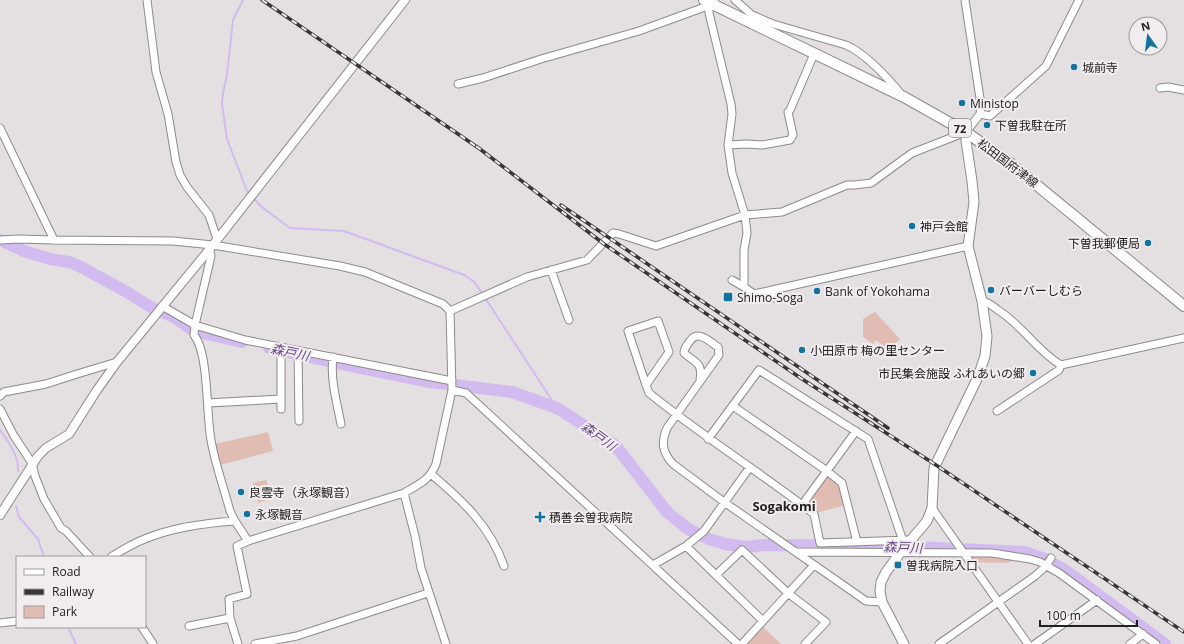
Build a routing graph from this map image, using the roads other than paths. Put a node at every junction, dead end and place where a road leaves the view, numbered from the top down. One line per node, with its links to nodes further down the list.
1 (147, 0): 19 (street)
2 (405, 0): 19 (street)
3 (735, 0): 11 (street)
4 (965, 0): 12 (street)
5 (1079, 0): 12 (street)
6 (710, 1): 7 (main road, 松田国府津線 / 72); 8 (street); 15 (street)
7 (814, 54): 11 (main road, 松田国府津線 / 72); 15 (street)
8 (458, 84)
9 (1160, 88): 10 (street)
10 (1184, 90)
11 (904, 98): 14 (main road, 松田国府津線 / 72)
12 (980, 114): 14 (street)
13 (0, 128): 18 (street)
14 (966, 132): 16 (street); 20 (main road); 28 (main road, 松田国府津線 / 72)
15 (728, 145): 16 (street)
16 (745, 215): 21 (street); 23 (street)
17 (1, 240): 18 (street)
18 (54, 240): 19 (street)
19 (213, 244): 27 (street); 29 (street); 31 (street)
20 (968, 246): 24 (street); 26 (main road)
21 (551, 270): 29 (street); 30 (street)
22 (732, 280): 23 (street)
23 (744, 288): 24 (street)
24 (771, 291): 25 (street)
25 (774, 298)
26 (982, 301): 37 (street); 62 (main road)
27 (162, 306): 31 (street); 36 (street)
28 (1184, 306)
29 (450, 311): 39 (street)
30 (569, 320)
31 (195, 329): 33 (street); 45 (street)
32 (1184, 338): 37 (street)
33 (281, 347): 34 (street); 44 (street)
34 (298, 351): 35 (street); 51 (street)
35 (334, 357): 39 (street); 52 (street)
36 (117, 362): 43 (street); 55 (street)
37 (1061, 366): 49 (street)
38 (700, 380): 38 (street); 50 (street)
39 (452, 381): 42 (street)
40 (0, 385): 43 (street)
41 (646, 385): 41 (street); 50 (street)
42 (452, 390): 58 (street); 75 (street)
43 (2, 394)
44 (281, 399): 45 (street); 48 (street)
45 (208, 403): 64 (street)
46 (733, 406): 53 (street); 54 (street); 57 (street)
47 (0, 409): 55 (street)
48 (281, 409)
49 (997, 411)
50 (676, 415): 54 (street); 60 (street)
51 (299, 422)
52 (341, 424)
53 (856, 431): 57 (street); 66 (street)
54 (708, 439): 56 (street)
55 (32, 463): 63 (street); 72 (street)
56 (750, 467): 60 (street); 61 (street)
57 (827, 471): 61 (street); 67 (street)
58 (431, 474): 59 (street); 77 (street)
59 (404, 493): 65 (street); 79 (street)
60 (724, 502): 68 (street); 69 (street)
61 (802, 505): 67 (street)
62 (932, 508): 66 (main road); 71 (street)
63 (0, 515)
64 (235, 521): 65 (street); 73 (street)
65 (248, 541): 84 (street)
66 (907, 541): 67 (street); 70 (main road)
67 (857, 542)
68 (686, 546): 75 (street); 78 (street)
69 (795, 551): 70 (street); 76 (street)
70 (900, 553): 71 (street); 83 (main road)
71 (963, 553): 74 (street); 82 (street)
72 (89, 556)
73 (113, 556)
74 (1048, 563): 81 (street); 82 (street)
75 (653, 565): 95 (street)
76 (814, 565): 80 (street); 83 (street)
77 (504, 566)
78 (716, 575): 80 (street); 86 (street)
79 (428, 593): 93 (street); 94 (street)
80 (789, 594): 86 (street); 97 (street)
81 (1097, 600): 90 (street); 101 (street)
82 (998, 601): 99 (street); 100 (street)
83 (882, 602): 98 (main road)
84 (230, 618): 88 (street); 92 (street)
85 (16, 621): 87 (street)
86 (763, 621): 96 (street)
87 (0, 623)
88 (189, 626)
89 (143, 628): 91 (street)
90 (1143, 634): 102 (street); 103 (street)
91 (153, 644)
92 (238, 644)
93 (255, 644)
94 (446, 644)
95 (738, 644)
96 (742, 644)
97 (805, 644)
98 (904, 644)
99 (940, 644)
100 (1028, 644)
101 (1035, 644)
102 (1130, 644)
103 (1156, 644)

